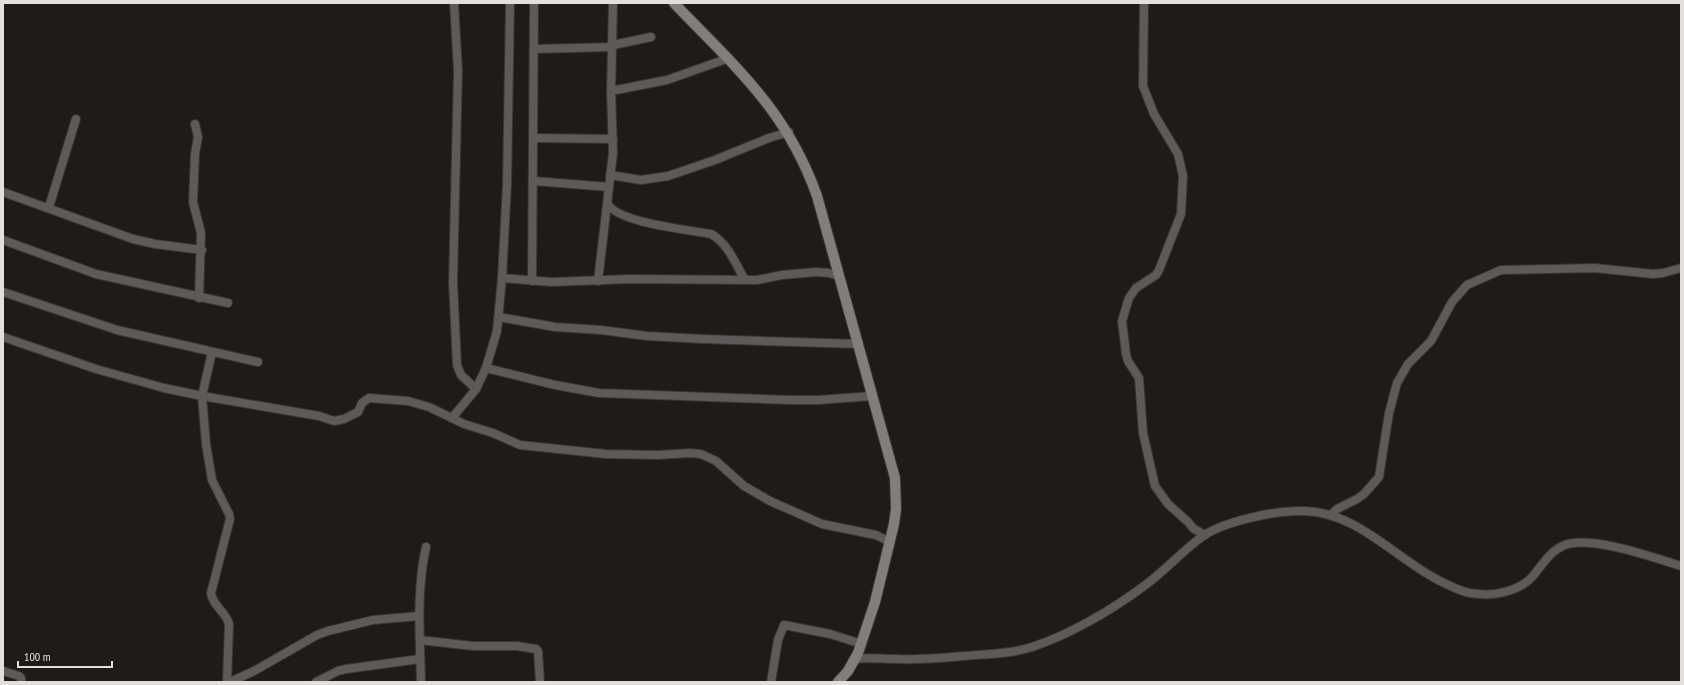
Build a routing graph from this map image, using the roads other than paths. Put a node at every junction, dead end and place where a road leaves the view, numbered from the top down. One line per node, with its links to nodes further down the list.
1 (454, 3): 40 (street)
2 (510, 3): 27 (street)
3 (534, 3): 9 (street)
4 (613, 3): 8 (street)
5 (674, 3): 10 (main road)
6 (1144, 3): 45 (street)
7 (650, 37): 8 (street)
8 (613, 47): 9 (street); 11 (street)
9 (534, 50): 15 (street)
10 (729, 58): 11 (street); 14 (main road)
11 (611, 91): 16 (street)
12 (76, 119): 22 (street)
13 (195, 124): 24 (street)
14 (788, 132): 17 (street); 26 (main road)
15 (533, 138): 16 (street); 18 (street)
16 (613, 139): 17 (street)
17 (610, 176): 19 (street)
18 (534, 182): 19 (street); 29 (street)
19 (609, 187): 21 (street)
20 (3, 192): 22 (street)
21 (608, 204): 28 (street); 30 (street)
22 (49, 207): 24 (street)
23 (3, 240): 32 (street)
24 (202, 250): 32 (street)
25 (1681, 268): 44 (street)
26 (839, 276): 28 (street); 36 (main road)
27 (502, 278): 29 (street); 34 (street)
28 (745, 280): 30 (street)
29 (532, 281): 30 (street)
30 (598, 281)
31 (3, 292): 37 (street)
32 (199, 298): 33 (street)
33 (228, 303)
34 (499, 317): 36 (street); 39 (street)
35 (3, 338): 41 (street)
36 (859, 344): 42 (main road)
37 (212, 352): 38 (street); 41 (street)
38 (258, 362)
39 (486, 368): 40 (street); 42 (street)
40 (476, 389): 43 (street)
41 (202, 396): 43 (street); 58 (street)
42 (873, 396): 47 (main road)
43 (452, 418): 47 (street)
44 (1331, 515): 46 (street); 50 (street)
45 (1194, 529): 46 (street); 48 (street)
46 (1206, 535): 48 (street)
47 (890, 542): 53 (main road)
48 (1195, 543): 55 (street)
49 (426, 548): 51 (street)
50 (1681, 566)
51 (419, 616): 52 (street); 58 (street)
52 (420, 640): 54 (street); 61 (street)
53 (862, 644): 55 (main road); 62 (street)
54 (420, 659): 59 (street); 60 (street)
55 (855, 659): 63 (main road)
56 (3, 671): 57 (street)
57 (21, 682)
58 (229, 682)
59 (316, 682)
60 (421, 682)
61 (540, 682)
62 (772, 682)
63 (838, 682)

